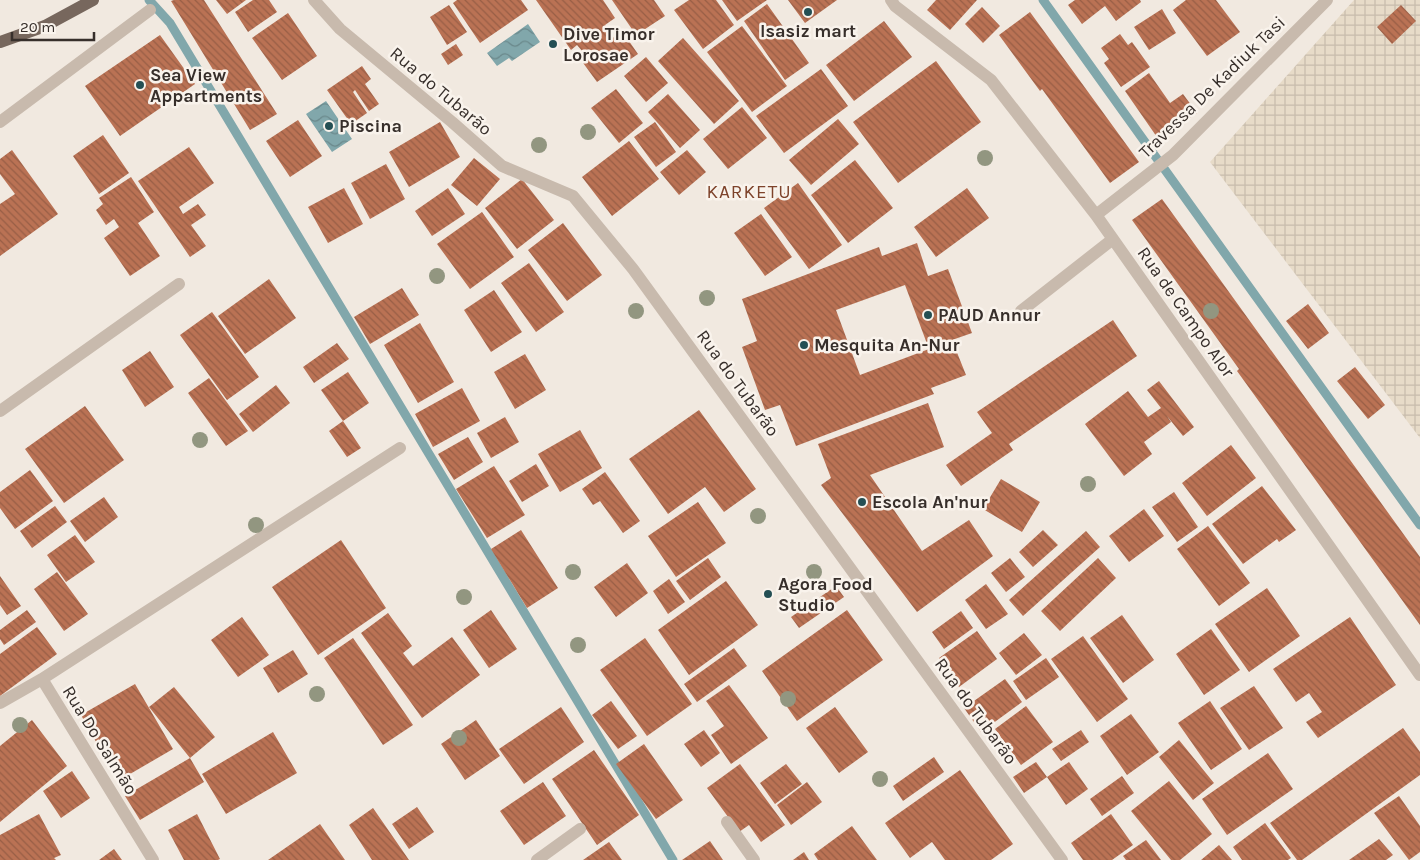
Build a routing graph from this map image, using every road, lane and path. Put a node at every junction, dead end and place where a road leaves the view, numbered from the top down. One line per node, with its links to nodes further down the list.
1 (93, 0): 6 (main road)
2 (314, 0): 22 (street, Rua do Tubarão)
3 (891, 0): 8 (street, Rua de Campo Alor)
4 (1326, 0): 8 (street, Travessa De Kadiuk Tasi)
5 (150, 10): 7 (street)
6 (0, 42)
7 (0, 122)
8 (1096, 215): 9 (street, Rua de Campo Alor)
9 (1114, 239): 11 (street); 14 (street, Rua de Campo Alor)
10 (179, 284): 12 (street)
11 (1021, 311)
12 (0, 412)
13 (400, 448): 15 (street)
14 (1420, 675)
15 (42, 679): 16 (street, Rua Do Salmão); 19 (street, Rua Do Salmão)
16 (0, 703)
17 (727, 822): 21 (street)
18 (580, 829): 20 (street)
19 (153, 860)
20 (537, 860)
21 (754, 860)
22 (1062, 860)

